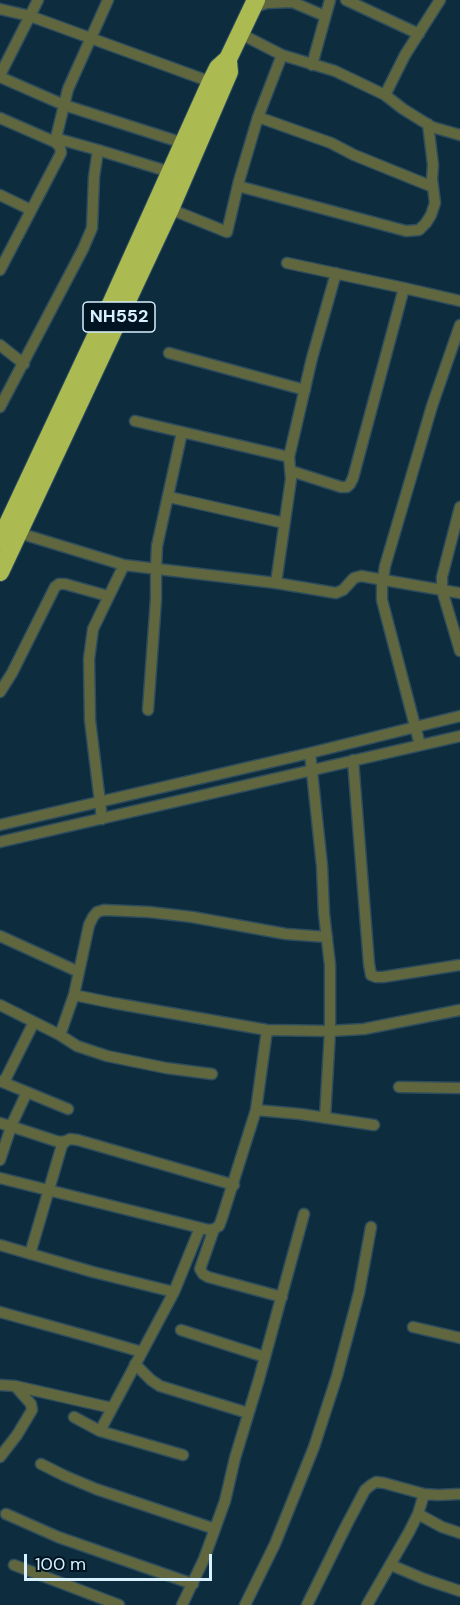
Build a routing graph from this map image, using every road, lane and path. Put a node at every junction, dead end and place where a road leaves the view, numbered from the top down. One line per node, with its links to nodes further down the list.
1 (38, 0): 8 (street)
2 (108, 0): 12 (street)
3 (330, 0): 9 (street)
4 (346, 0): 11 (street)
5 (440, 0): 11 (street)
6 (252, 3): 9 (street); 10 (highway, NH552)
7 (0, 9): 8 (street)
8 (30, 16): 12 (street); 16 (street)
9 (325, 16): 15 (street)
10 (239, 33): 13 (street); 14 (highway, NH552)
11 (419, 34): 18 (street)
12 (92, 37): 17 (street); 19 (street)
13 (282, 55): 15 (street); 20 (street)
14 (228, 59): 17 (highway, NH552); 31 (highway, NH552)
15 (312, 65): 18 (street)
16 (0, 76): 19 (street)
17 (211, 82): 25 (highway, NH552)
18 (385, 95): 22 (street)
19 (64, 105): 24 (street); 25 (street)
20 (258, 117): 28 (street); 29 (street)
21 (0, 118): 24 (street)
22 (428, 124): 23 (street); 29 (street)
23 (460, 135)
24 (55, 140): 26 (street); 32 (street)
25 (183, 143): 27 (highway, NH552)
26 (98, 150): 27 (street); 41 (street)
27 (170, 172): 51 (highway, NH552)
28 (238, 186): 29 (street); 31 (street)
29 (433, 187)
30 (0, 195): 32 (street)
31 (170, 209): 51 (highway, NH552)
32 (31, 210): 34 (street)
33 (287, 263): 35 (street)
34 (1, 267)
35 (336, 273): 36 (street); 42 (street)
36 (404, 288): 37 (street); 47 (street)
37 (460, 301)
38 (460, 326): 56 (street)
39 (0, 345): 41 (street)
40 (169, 353): 42 (street)
41 (24, 364): 43 (street)
42 (305, 390): 46 (street)
43 (0, 407)
44 (135, 421): 45 (street)
45 (182, 432): 46 (street); 48 (street)
46 (289, 457): 47 (street)
47 (291, 471): 50 (street)
48 (169, 497): 50 (street); 54 (street)
49 (460, 507): 52 (street)
50 (284, 523): 57 (street)
51 (7, 530): 53 (street); 55 (highway, NH552)
52 (457, 532): 58 (street)
53 (124, 564): 54 (street); 60 (street)
54 (156, 568): 57 (street); 63 (street)
55 (0, 572)
56 (383, 579): 57 (street); 58 (street); 65 (street)
57 (276, 584)
58 (442, 590): 59 (street); 61 (street)
59 (460, 593)
60 (108, 596): 62 (street); 71 (street)
61 (460, 651)
62 (0, 692)
63 (148, 710)
64 (460, 716): 65 (street)
65 (415, 728): 67 (street); 68 (street)
66 (460, 736): 67 (street)
67 (420, 745): 69 (street)
68 (310, 753): 70 (street); 71 (street)
69 (353, 760): 70 (street); 77 (street)
70 (313, 769): 72 (street); 76 (street)
71 (100, 802): 72 (street); 73 (street)
72 (102, 819): 74 (street)
73 (0, 825)
74 (0, 842)
75 (0, 936): 78 (street)
76 (327, 938): 78 (street); 84 (street)
77 (460, 964)
78 (79, 972): 79 (street)
79 (74, 995): 83 (street); 85 (street)
80 (0, 1005): 82 (street)
81 (460, 1010): 84 (street)
82 (34, 1022): 85 (street); 87 (street)
83 (267, 1030): 84 (street); 92 (street)
84 (330, 1031): 93 (street)
85 (60, 1035): 86 (street)
86 (212, 1074)
87 (2, 1082): 90 (street)
88 (399, 1087): 89 (street)
89 (460, 1088)
90 (27, 1092): 91 (street); 96 (street)
91 (68, 1109)
92 (256, 1110): 93 (street); 100 (street)
93 (326, 1118): 95 (street)
94 (0, 1123): 96 (street)
95 (374, 1125)
96 (12, 1126): 97 (street); 98 (street)
97 (66, 1141): 100 (street); 101 (street)
98 (0, 1160)
99 (0, 1178): 101 (street)
100 (234, 1185): 105 (street)
101 (48, 1191): 104 (street); 107 (street)
102 (304, 1214): 109 (street)
103 (371, 1227): 139 (street)
104 (200, 1228): 105 (street); 108 (street)
105 (214, 1229): 109 (street)
106 (0, 1245): 107 (street)
107 (30, 1254): 108 (street)
108 (174, 1292): 114 (street)
109 (282, 1297): 115 (street)
110 (0, 1312): 114 (street)
111 (413, 1327): 113 (street)
112 (181, 1330): 115 (street)
113 (460, 1338)
114 (142, 1353): 116 (street)
115 (265, 1357): 120 (street)
116 (135, 1364): 119 (street); 120 (street)
117 (0, 1385): 118 (street)
118 (15, 1386): 119 (street); 124 (street)
119 (112, 1408): 122 (street)
120 (248, 1413): 130 (street)
121 (74, 1417): 122 (street)
122 (100, 1431): 123 (street)
123 (183, 1455)
124 (0, 1457)
125 (41, 1464): 130 (street)
126 (424, 1494): 127 (street); 129 (street); 140 (street)
127 (460, 1494)
128 (6, 1514): 134 (street)
129 (418, 1514): 131 (street); 133 (street)
130 (215, 1529): 134 (street)
131 (460, 1533)
132 (14, 1565): 136 (street)
133 (391, 1565): 135 (street); 141 (street)
134 (193, 1584): 138 (street)
135 (460, 1591)
136 (96, 1601): 137 (street)
137 (119, 1605)
138 (182, 1605)
139 (245, 1605)
140 (307, 1605)
141 (367, 1605)

